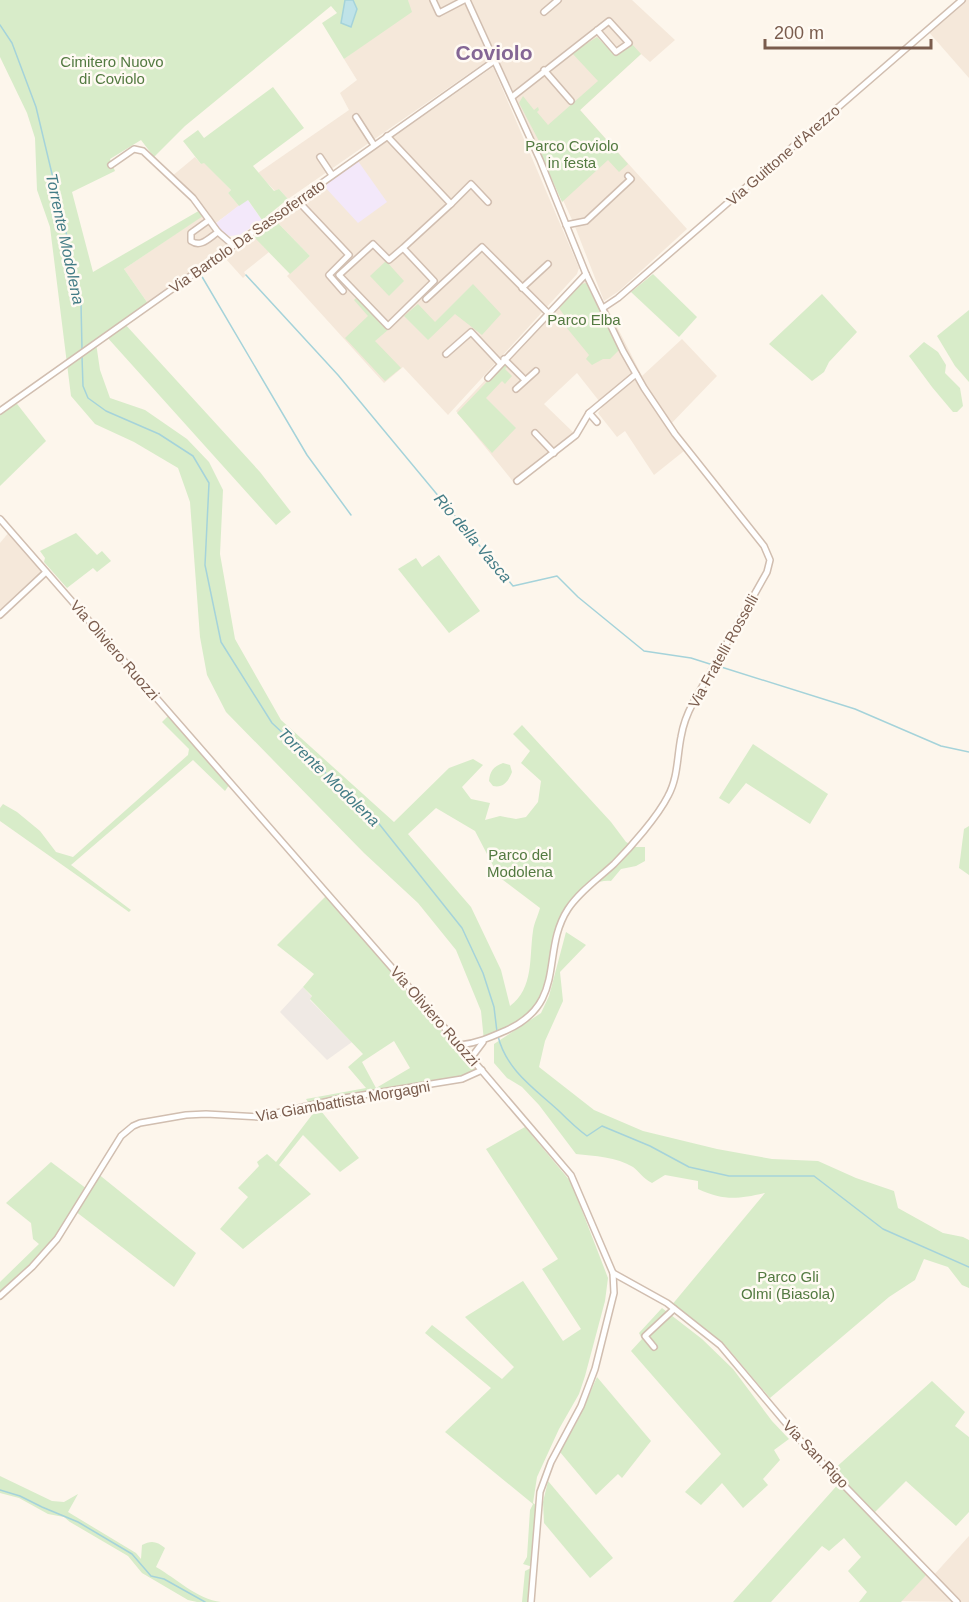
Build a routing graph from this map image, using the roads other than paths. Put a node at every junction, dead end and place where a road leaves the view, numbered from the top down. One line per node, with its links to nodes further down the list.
1 (433, 0): 5 (street)
2 (477, 0): 5 (street)
3 (558, 0): 6 (street)
4 (962, 0): 32 (street, Via Guittone d'Arezzo)
5 (467, 1): 8 (street, Via Fratelli Rosselli)
6 (544, 12)
7 (597, 30): 7 (street); 9 (street)
8 (494, 61): 10 (street, Via Fratelli Rosselli); 13 (street, Via Bartolo Da Sassoferrato)
9 (544, 70): 10 (street); 11 (street)
10 (512, 97): 23 (street, Via Fratelli Rosselli)
11 (571, 101)
12 (356, 117): 14 (street)
13 (387, 136): 14 (street, Via Bartolo Da Sassoferrato); 21 (street)
14 (374, 145): 17 (street, Via Bartolo Da Sassoferrato)
15 (320, 157): 17 (street)
16 (111, 165): 22 (street)
17 (332, 175): 19 (street, Via Bartolo Da Sassoferrato)
18 (628, 176): 23 (street)
19 (297, 200): 25 (street, Via Bartolo Da Sassoferrato); 30 (street)
20 (488, 202): 21 (street)
21 (451, 204): 26 (street)
22 (209, 220): 24 (street); 24 (street)
23 (566, 225): 28 (street, Via Fratelli Rosselli)
24 (218, 232): 25 (street)
25 (233, 245): 41 (street, Via Bartolo Da Sassoferrato)
26 (403, 248): 26 (street)
27 (548, 264): 29 (street)
28 (586, 274): 32 (street, Via Fratelli Rosselli); 33 (street)
29 (522, 288): 31 (street); 33 (street)
30 (343, 291)
31 (426, 299)
32 (603, 308): 37 (street, Via Fratelli Rosselli)
33 (548, 313): 35 (street)
34 (446, 354): 35 (street)
35 (502, 361): 38 (street); 39 (street)
36 (536, 371): 39 (street)
37 (636, 374): 42 (street); 50 (street, Via Fratelli Rosselli)
38 (488, 378)
39 (525, 380): 40 (street)
40 (516, 389)
41 (0, 411)
42 (589, 412): 43 (street); 45 (street)
43 (597, 422)
44 (535, 433): 45 (street)
45 (554, 453): 46 (street)
46 (517, 481)
47 (0, 519): 48 (street, Via Oliviero Ruozzi)
48 (46, 572): 49 (street); 51 (street, Via Oliviero Ruozzi)
49 (0, 615)
50 (484, 1041): 51 (street, Via Fratelli Rosselli); 52 (street, Via Fratelli Rosselli)
51 (460, 1045): 52 (street, Via Oliviero Ruozzi)
52 (471, 1058): 53 (street, Via Oliviero Ruozzi)
53 (482, 1070): 54 (street, Via Oliviero Ruozzi); 55 (street, Via Giambattista Morgagni)
54 (613, 1273): 56 (street, Via San Rigo); 58 (street, Via Oliviero Ruozzi)
55 (0, 1296)
56 (674, 1309): 57 (street); 59 (street, Via San Rigo)
57 (654, 1347)
58 (531, 1602)
59 (957, 1602)

